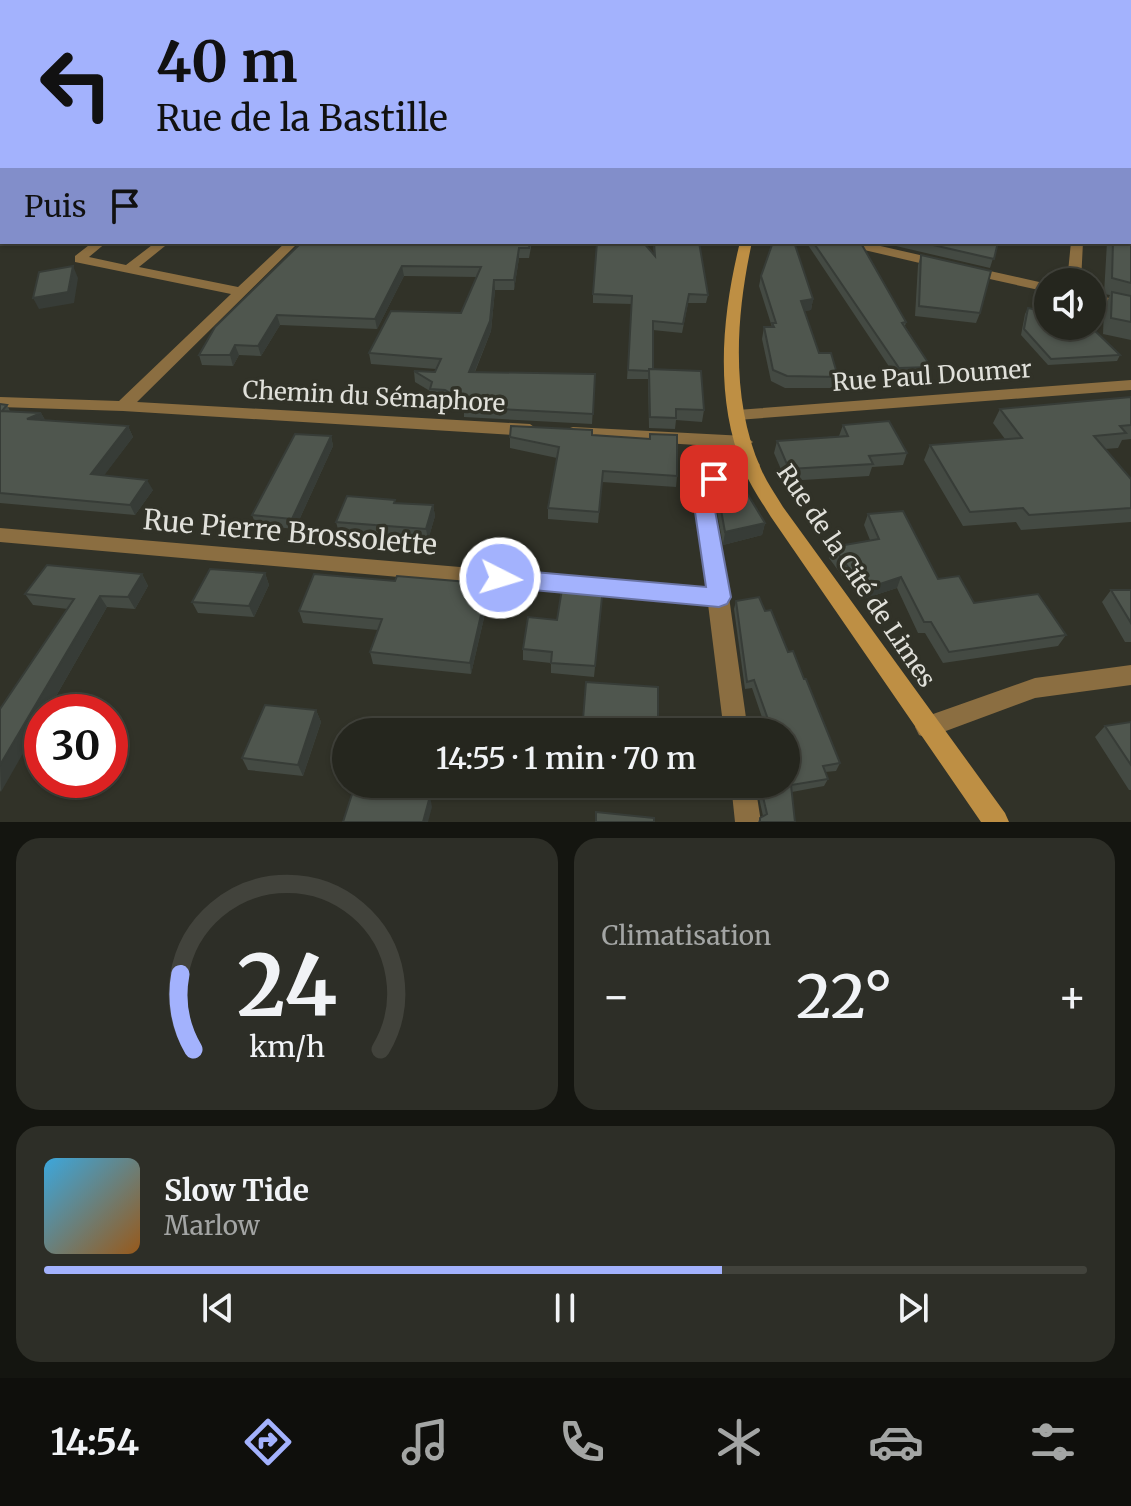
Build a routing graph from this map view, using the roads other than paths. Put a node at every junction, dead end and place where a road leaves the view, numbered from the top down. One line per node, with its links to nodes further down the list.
1 (98, 244): 8 (street)
2 (161, 244): 8 (street)
3 (291, 244): 10 (street)
4 (746, 244): 16 (street, Rue de la Cité de Limes)
5 (856, 244): 9 (street)
6 (1077, 244): 7 (street)
7 (1075, 268)
8 (129, 269): 10 (street)
9 (1034, 285)
10 (242, 292): 15 (street)
11 (1106, 301): 12 (street)
12 (1131, 307)
13 (1131, 385): 16 (street, Rue Paul Doumer)
14 (0, 402): 15 (street, Chemin du Sémaphore)
15 (123, 406): 17 (street, Chemin du Sémaphore)
16 (737, 415): 17 (street, Rue de la Cité de Limes)
17 (745, 442): 18 (street, Rue de la Cité de Limes)
18 (751, 465): 20 (street); 23 (street, Rue de la Cité de Limes)
19 (0, 535): 20 (street, Rue Pierre Brossolette)
20 (719, 597): 22 (street)
21 (1131, 675): 23 (street)
22 (734, 718)
23 (927, 727): 26 (street, Rue de la Cité de Limes)
24 (745, 798): 25 (street)
25 (748, 822)
26 (996, 822)

